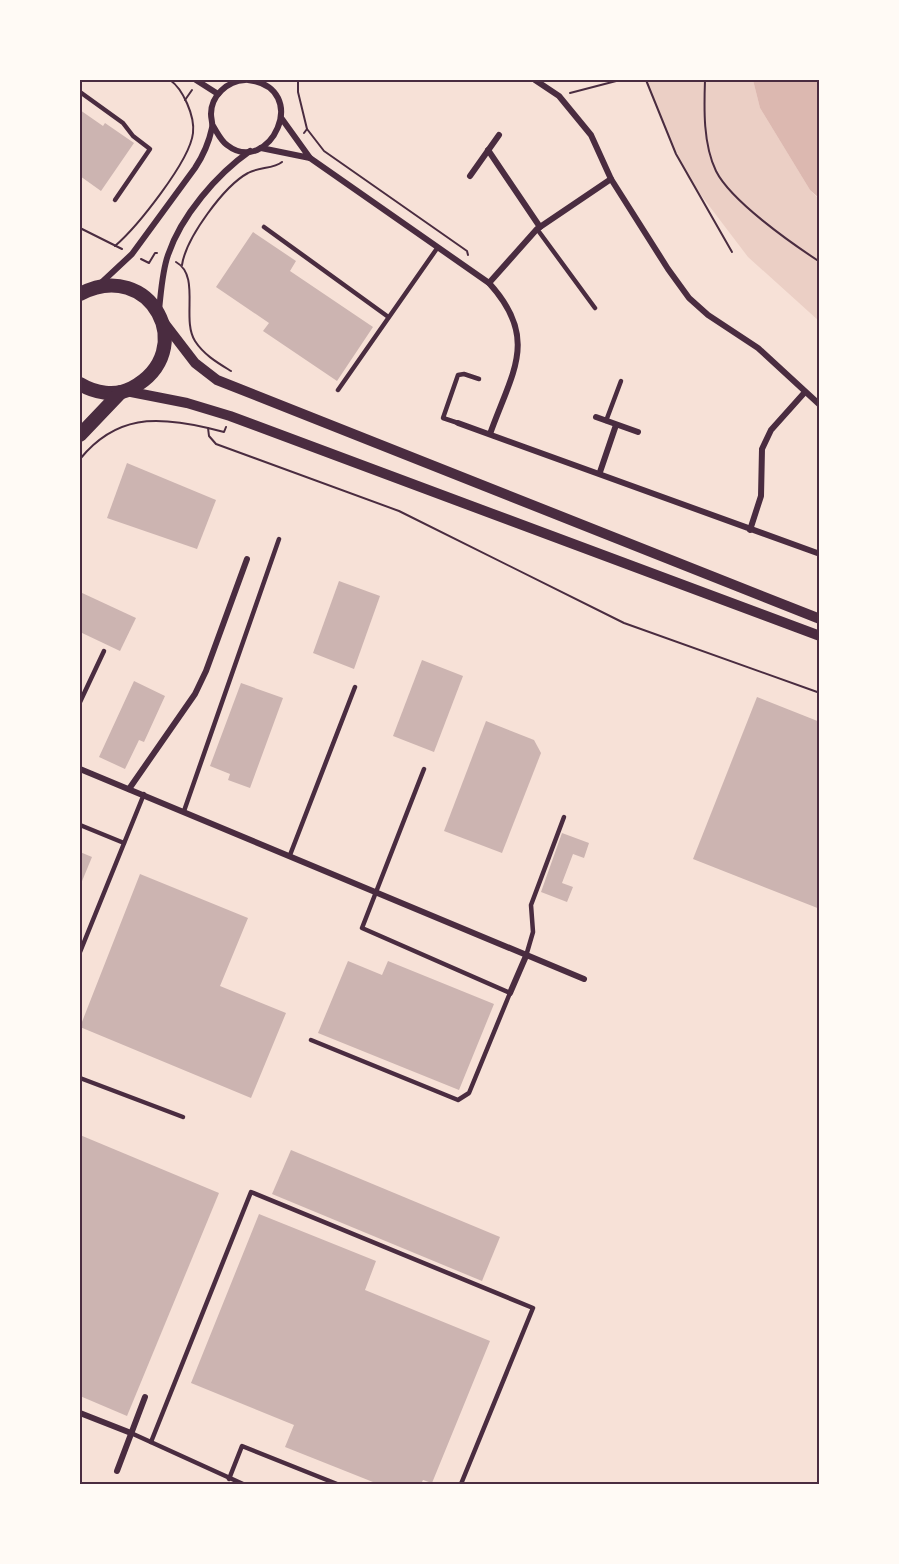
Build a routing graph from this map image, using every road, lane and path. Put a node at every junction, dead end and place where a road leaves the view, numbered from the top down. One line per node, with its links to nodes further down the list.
1 (170, 80): 29 (path)
2 (196, 80): 11 (street)
3 (247, 80): 9 (street); 11 (street)
4 (298, 80): 15 (path)
5 (535, 80): 12 (street)
6 (620, 80): 12 (path)
7 (646, 80): 31 (path)
8 (705, 80): 34 (path)
9 (268, 82): 13 (street)
10 (80, 92): 25 (lane)
11 (218, 94): 14 (street)
12 (559, 96): 24 (street)
13 (282, 119): 17 (street); 18 (street)
14 (213, 126): 20 (street); 32 (street)
15 (307, 129): 17 (path); 36 (path)
16 (499, 135): 19 (street)
17 (298, 141): 22 (street)
18 (261, 148): 20 (street); 21 (street)
19 (488, 150): 23 (street); 28 (street)
20 (250, 151): 33 (street)
21 (290, 154): 22 (street); 35 (path)
22 (310, 158): 30 (street)
23 (470, 176)
24 (611, 179): 28 (street); 48 (street)
25 (115, 200)
26 (264, 226): 41 (lane)
27 (80, 228): 29 (path)
28 (539, 228): 37 (street); 39 (lane)
29 (115, 246): 32 (path)
30 (438, 247): 36 (street); 41 (lane)
31 (732, 252)
32 (132, 254): 33 (path); 38 (street)
33 (167, 257): 35 (path); 40 (street)
34 (819, 262)
35 (182, 266): 42 (path)
36 (469, 268): 37 (street)
37 (489, 283): 57 (street)
38 (87, 288): 40 (main road)
39 (595, 309)
40 (160, 316): 47 (main road); 65 (street)
41 (387, 316): 46 (lane)
42 (234, 373)
43 (479, 379): 52 (lane)
44 (621, 381): 51 (lane)
45 (80, 384): 47 (main road)
46 (338, 390)
47 (124, 392): 58 (main road); 66 (street)
48 (805, 392): 49 (street); 61 (street)
49 (819, 405)
50 (596, 417): 51 (street)
51 (606, 421): 53 (street)
52 (458, 423): 57 (street)
53 (616, 425): 56 (street); 60 (street)
54 (208, 428): 55 (path); 59 (path); 69 (path)
55 (224, 432)
56 (638, 432)
57 (490, 434): 60 (street)
58 (80, 435)
59 (80, 459)
60 (600, 472): 61 (street)
61 (750, 530): 63 (street)
62 (279, 539): 75 (lane)
63 (819, 554)
64 (247, 559): 73 (street)
65 (819, 619)
66 (819, 636)
67 (104, 651): 70 (lane)
68 (355, 687): 79 (lane)
69 (819, 693)
70 (80, 702)
71 (80, 769): 73 (street)
72 (424, 769): 80 (lane)
73 (129, 789): 74 (street)
74 (144, 794): 75 (street); 78 (lane)
75 (184, 811): 79 (street)
76 (564, 817): 82 (lane)
77 (80, 825): 78 (lane)
78 (124, 843): 81 (lane)
79 (290, 855): 80 (street)
80 (375, 892): 82 (street); 84 (lane)
81 (80, 952)
82 (526, 956): 83 (street); 84 (street)
83 (584, 979)
84 (510, 993): 85 (lane)
85 (311, 1040)
86 (80, 1078): 87 (lane)
87 (183, 1117)
88 (145, 1397): 90 (street)
89 (80, 1413): 90 (street)
90 (131, 1433): 91 (lane); 92 (street)
91 (151, 1442): 93 (lane); 96 (lane)
92 (117, 1471)
93 (229, 1479): 94 (lane); 95 (lane)
94 (243, 1485)
95 (337, 1485)
96 (461, 1485)

